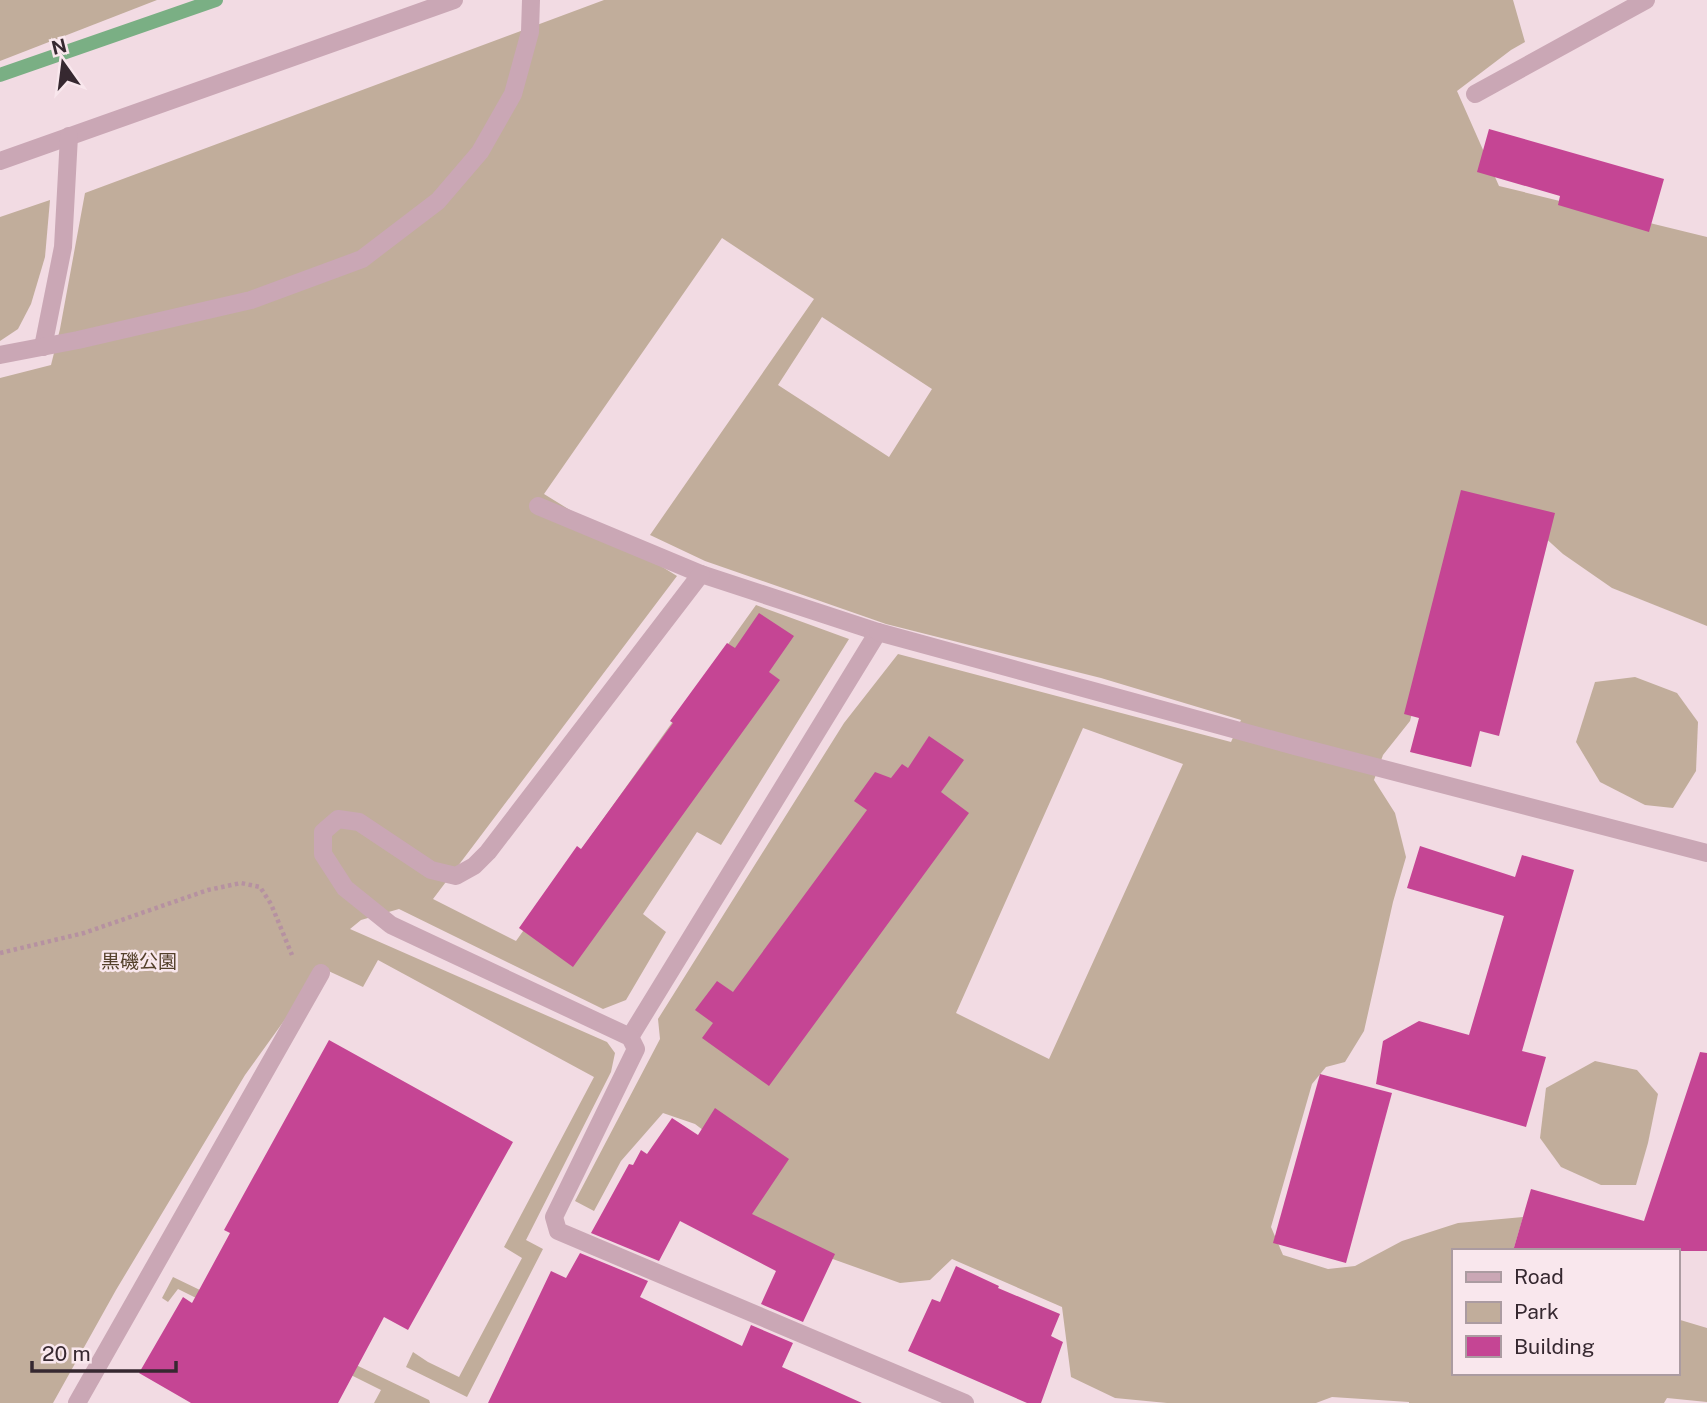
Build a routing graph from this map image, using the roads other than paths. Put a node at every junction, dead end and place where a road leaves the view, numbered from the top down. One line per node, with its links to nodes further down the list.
1 (454, 0): 5 (street)
2 (531, 0): 7 (street)
3 (1646, 0): 4 (street)
4 (1475, 94)
5 (69, 136): 6 (street); 7 (street)
6 (0, 161)
7 (43, 347): 8 (street)
8 (0, 355)
9 (538, 506): 10 (street)
10 (701, 573): 11 (street); 14 (street)
11 (878, 632): 12 (street); 14 (street)
12 (1707, 853)
13 (321, 972): 15 (street)
14 (630, 1037): 16 (street)
15 (77, 1403)
16 (965, 1403)

